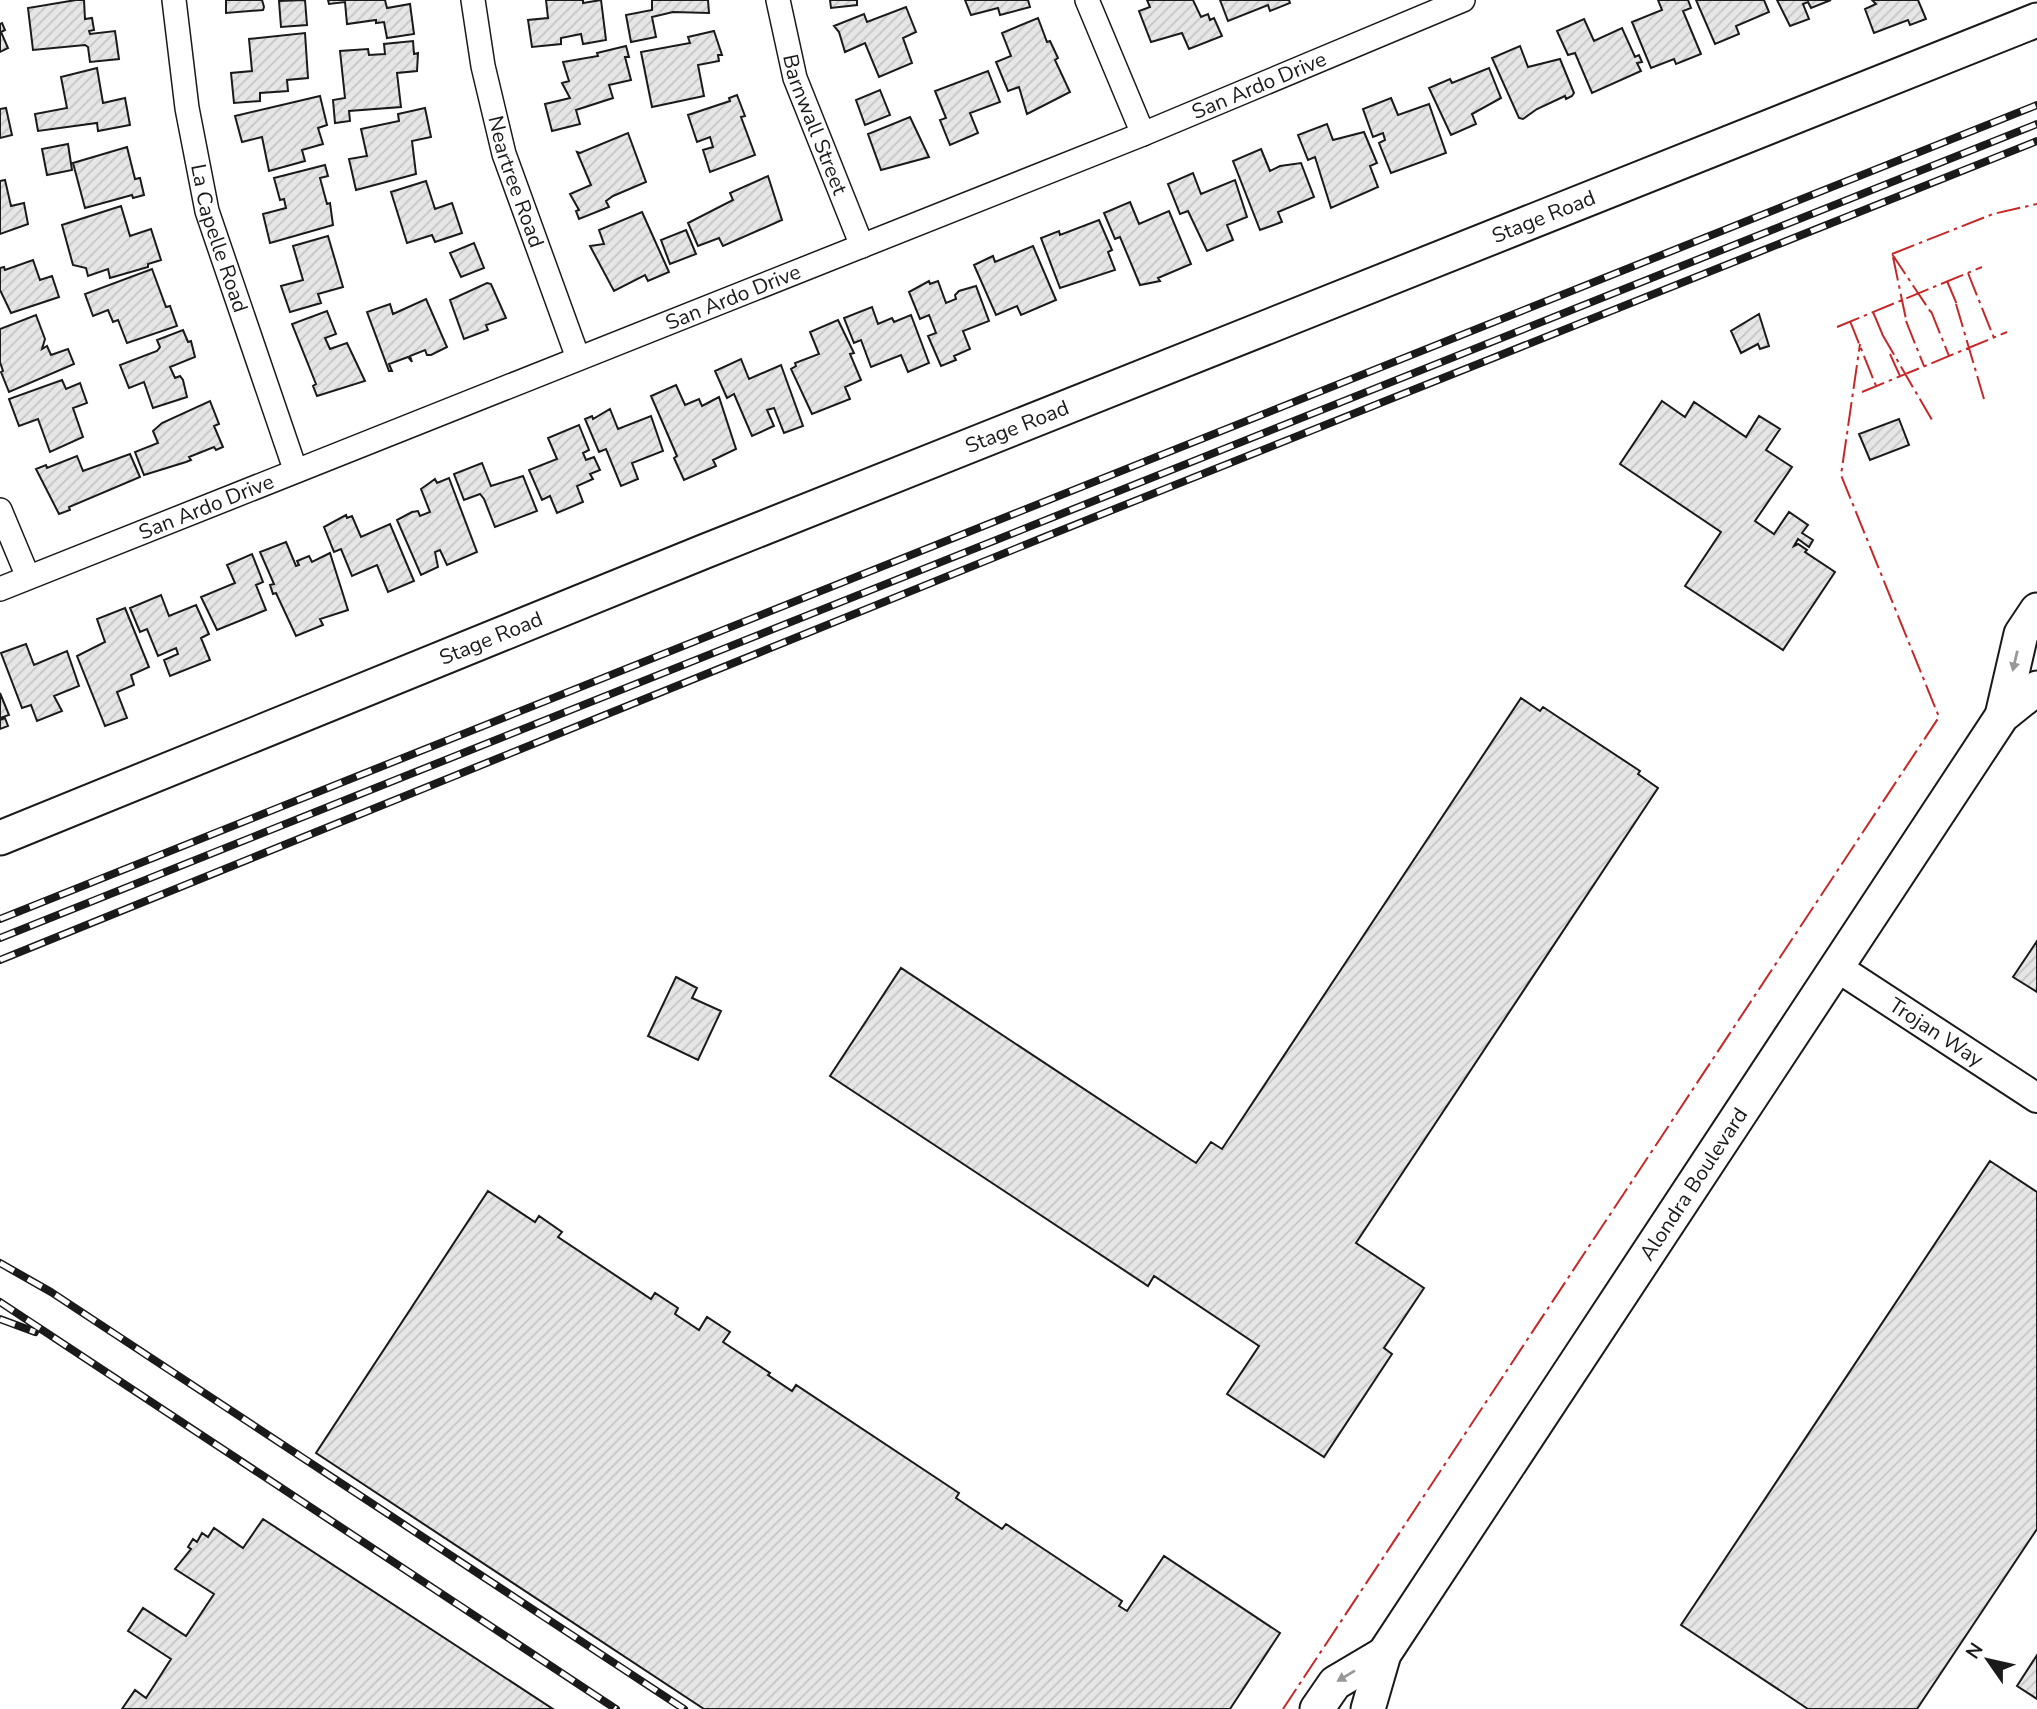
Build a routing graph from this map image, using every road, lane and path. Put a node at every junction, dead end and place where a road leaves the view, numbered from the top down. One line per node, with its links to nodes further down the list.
1 (174, 0): 10 (street, La Capelle Road)
2 (473, 0): 9 (street, Neartree Road)
3 (778, 0): 8 (street, Barnwall Street)
4 (1087, 0): 7 (street)
5 (1453, 2): 7 (street, San Ardo Drive)
6 (2037, 19): 17 (main road, Stage Road)
7 (1143, 134): 8 (street, San Ardo Drive)
8 (862, 246): 9 (street, San Ardo Drive)
9 (578, 358): 10 (street, San Ardo Drive)
10 (295, 469): 12 (street, San Ardo Drive)
11 (0, 510): 12 (street)
12 (28, 577): 13 (street, San Ardo Drive)
13 (0, 589)
14 (2037, 610): 16 (main road, Alondra Boulevard, one-way to 16)
15 (2037, 688): 16 (main road, Alondra Boulevard)
16 (2002, 716): 18 (main road, Alondra Boulevard)
17 (0, 838)
18 (1835, 966): 19 (street, Trojan Way); 20 (main road, Alondra Boulevard)
19 (2037, 1098)
20 (1384, 1654): 21 (main road, Alondra Boulevard, one-way to 21); 22 (main road, Alondra Boulevard)
21 (1317, 1709)
22 (1368, 1709)

